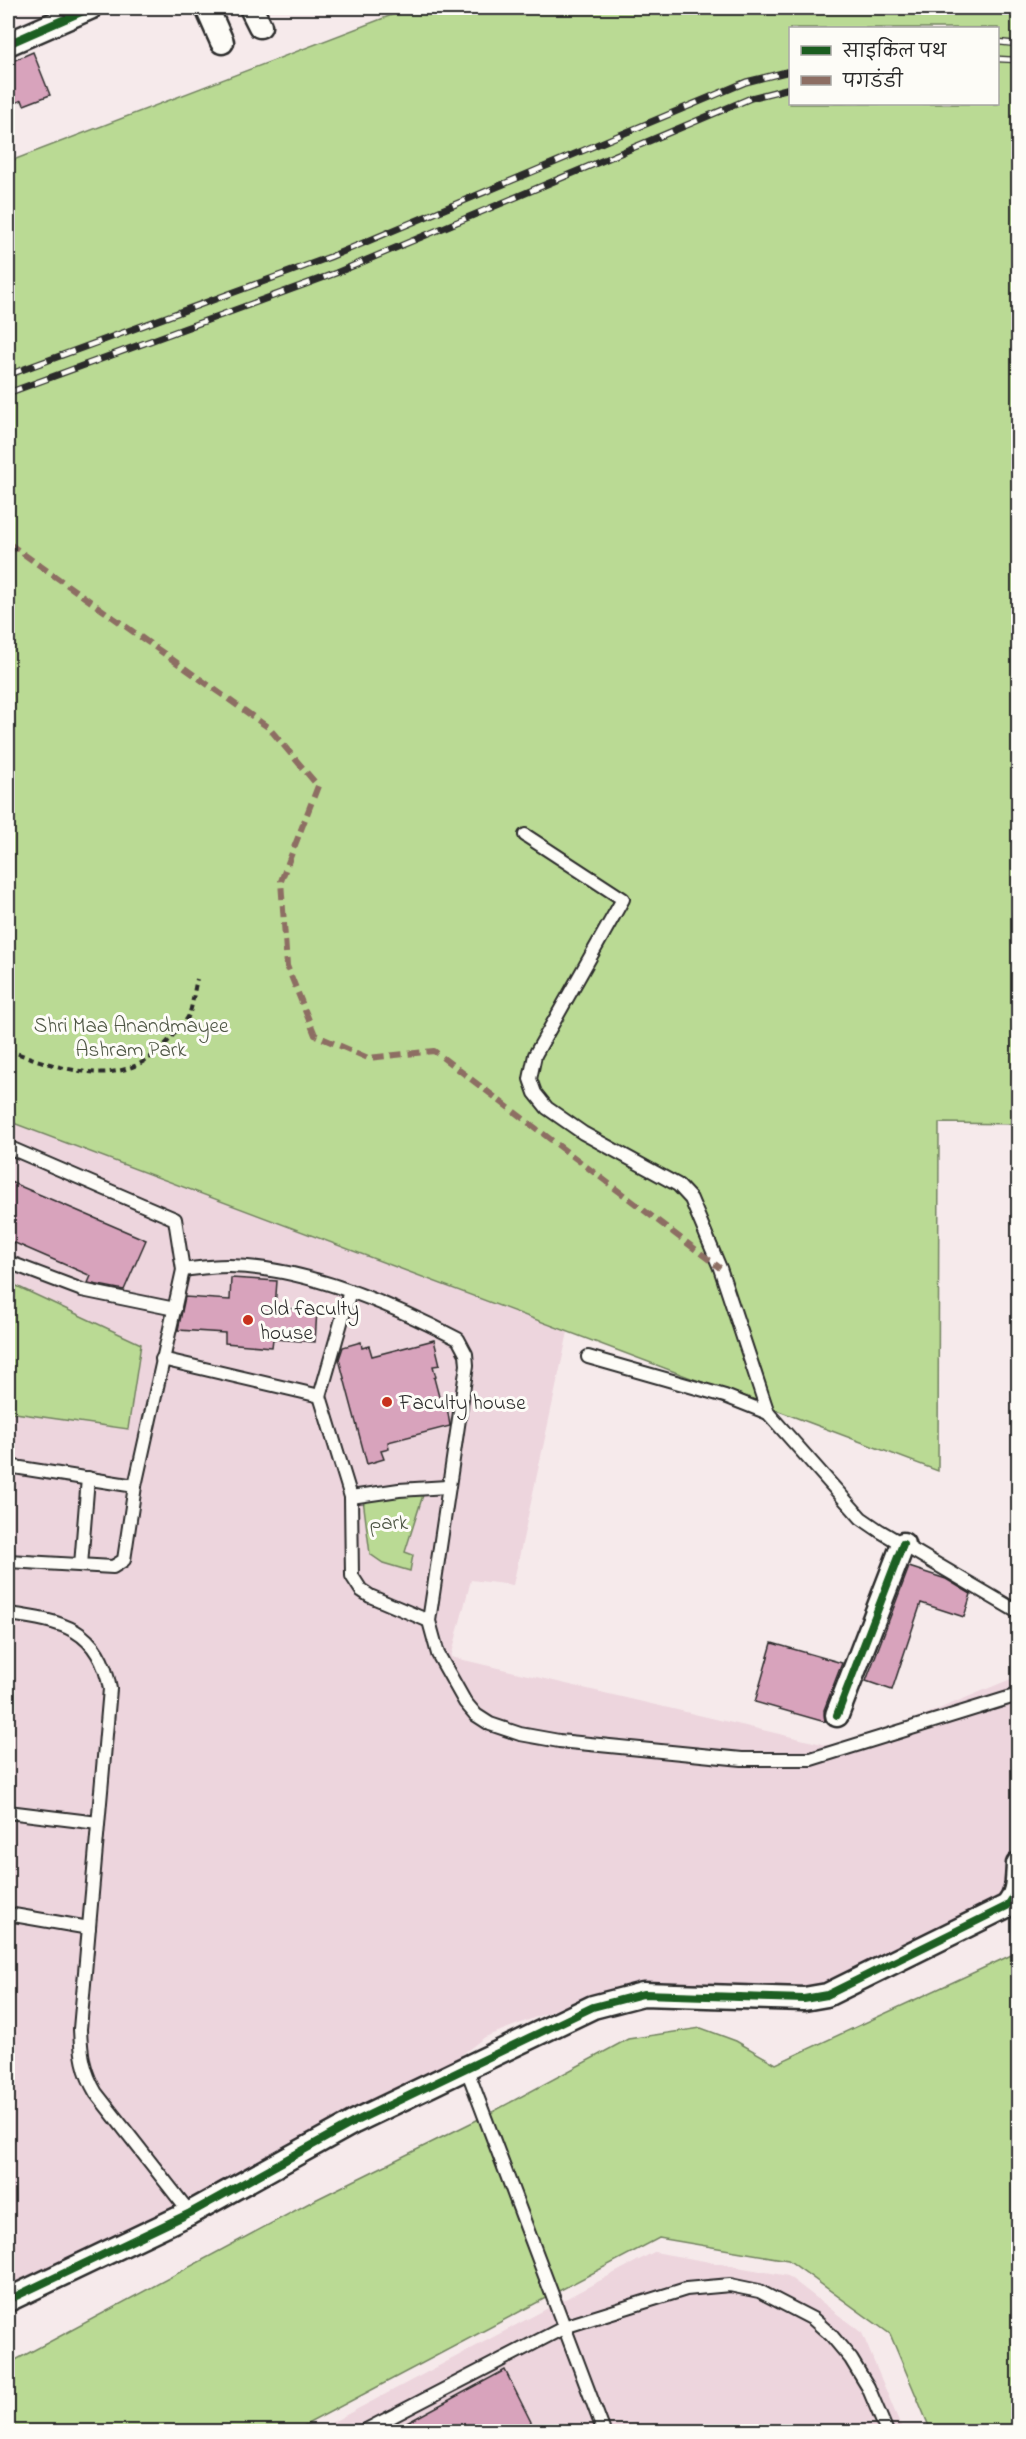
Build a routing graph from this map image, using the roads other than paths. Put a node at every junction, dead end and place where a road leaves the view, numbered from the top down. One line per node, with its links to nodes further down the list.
1 (87, 8): 4 (street)
2 (207, 8): 3 (street)
3 (222, 42)
4 (8, 44)
5 (525, 835): 14 (lane)
6 (8, 1147): 8 (lane)
7 (8, 1262): 10 (lane)
8 (183, 1270): 9 (lane); 10 (lane)
9 (350, 1291): 13 (lane); 18 (lane)
10 (174, 1309): 12 (lane)
11 (588, 1357): 14 (lane)
12 (162, 1359): 13 (lane); 17 (lane)
13 (321, 1396): 19 (lane)
14 (768, 1413): 20 (lane)
15 (8, 1466): 16 (lane)
16 (88, 1478): 17 (lane); 22 (lane)
17 (135, 1486): 22 (lane)
18 (447, 1487): 19 (lane); 25 (lane)
19 (351, 1497): 25 (lane)
20 (903, 1544): 23 (lane); 27 (street)
21 (8, 1561): 22 (lane)
22 (81, 1565)
23 (1018, 1612)
24 (8, 1614): 29 (lane)
25 (429, 1621): 26 (lane)
26 (1018, 1695)
27 (837, 1715)
28 (8, 1812): 29 (lane)
29 (98, 1823): 32 (lane)
30 (1018, 1864): 33 (street)
31 (8, 1914): 32 (lane)
32 (89, 1928): 34 (lane)
33 (466, 2067): 34 (street); 36 (lane)
34 (190, 2213): 35 (street)
35 (8, 2300)
36 (567, 2326): 37 (lane); 38 (lane); 39 (lane)
37 (362, 2432)
38 (604, 2432)
39 (887, 2432)

